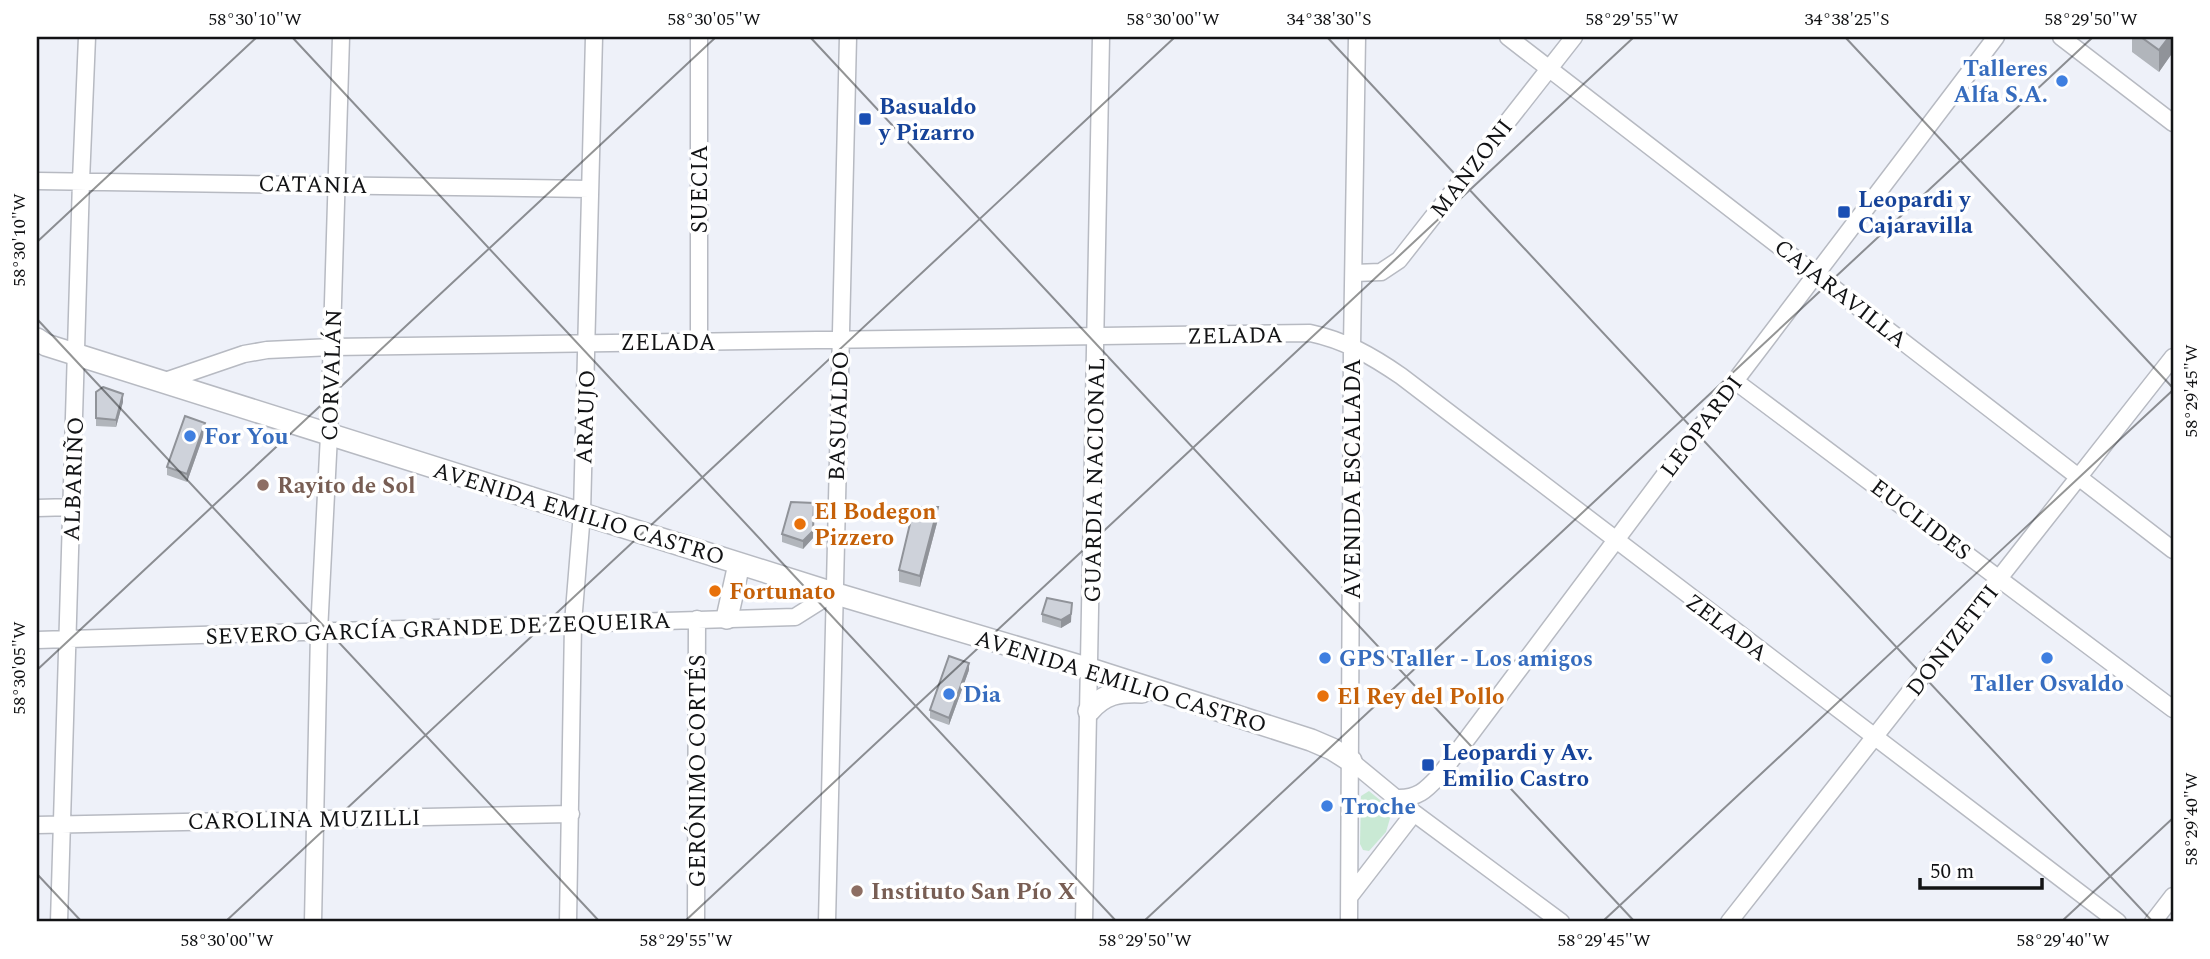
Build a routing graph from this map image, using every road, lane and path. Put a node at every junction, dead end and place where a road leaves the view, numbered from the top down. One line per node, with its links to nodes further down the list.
1 (87, 37): 15 (street, ALBARIÑO)
2 (341, 37): 16 (street, CORVALÁN)
3 (594, 37): 17 (street, ARAUJO)
4 (699, 37): 22 (street, SUECIA)
5 (848, 37): 21 (street, BASUALDO)
6 (1101, 37): 20 (street, GUARDIA NACIONAL)
7 (1357, 37): 18 (street, AVENIDA ESCALADA)
8 (1508, 37): 12 (street, CAJARAVILLA)
9 (1574, 37): 12 (street, MANZONI)
10 (1996, 37): 19 (street, LEOPARDI)
11 (2061, 37): 13 (street)
12 (1549, 68): 18 (street, MANZONI); 19 (street, CAJARAVILLA)
13 (2173, 123)
14 (37, 181): 15 (street, CATANIA)
15 (81, 181): 16 (street, CATANIA); 27 (street, ALBARIÑO)
16 (336, 184): 17 (street, CATANIA); 25 (street, CORVALÁN)
17 (589, 189): 23 (street, ARAUJO)
18 (1354, 272): 26 (street, AVENIDA ESCALADA)
19 (1817, 275): 29 (street, LEOPARDI); 32 (street, CAJARAVILLA)
20 (1097, 337): 21 (street, ZELADA); 26 (street, ZELADA); 47 (street, GUARDIA NACIONAL)
21 (840, 340): 22 (street, ZELADA); 40 (street, BASUALDO)
22 (699, 341): 23 (street, ZELADA)
23 (587, 342): 25 (street, ZELADA); 35 (street, ARAUJO)
24 (40, 344): 27 (main road, AVENIDA EMILIO CASTRO)
25 (332, 347): 30 (street, ZELADA); 31 (street, CORVALÁN)
26 (1352, 347): 36 (street, ZELADA); 52 (street, AVENIDA ESCALADA)
27 (77, 355): 30 (main road, AVENIDA EMILIO CASTRO); 33 (street, ALBARIÑO)
28 (2173, 357): 32 (street, DONIZETTI)
29 (1735, 381): 36 (street, LEOPARDI); 39 (street, EUCLIDES)
30 (162, 382): 31 (main road, AVENIDA EMILIO CASTRO)
31 (329, 435): 35 (main road, AVENIDA EMILIO CASTRO); 44 (street, CORVALÁN)
32 (2080, 478): 37 (street, CAJARAVILLA); 39 (street, DONIZETTI)
33 (73, 507): 34 (street); 45 (street, ALBARIÑO)
34 (37, 508)
35 (582, 513): 38 (main road, AVENIDA EMILIO CASTRO); 43 (street, ARAUJO)
36 (1615, 541): 51 (street, ZELADA); 53 (street, LEOPARDI)
37 (2173, 550)
38 (740, 564): 40 (main road, AVENIDA EMILIO CASTRO); 41 (main road)
39 (2000, 579): 49 (street, EUCLIDES); 51 (street, DONIZETTI)
40 (833, 593): 41 (street, SEVERO GARCÍA GRANDE DE ZEQUEIRA); 47 (main road, AVENIDA EMILIO CASTRO); 65 (street, BASUALDO)
41 (727, 618): 42 (street, SEVERO GARCÍA GRANDE DE ZEQUEIRA)
42 (697, 619): 43 (street, SEVERO GARCÍA GRANDE DE ZEQUEIRA); 64 (street, GERÓNIMO CORTÉS)
43 (573, 623): 44 (street, SEVERO GARCÍA GRANDE DE ZEQUEIRA); 55 (street, ARAUJO)
44 (319, 632): 45 (street, SEVERO GARCÍA GRANDE DE ZEQUEIRA); 56 (street, CORVALÁN)
45 (67, 639): 46 (street, SEVERO GARCÍA GRANDE DE ZEQUEIRA); 57 (street, ALBARIÑO)
46 (37, 640)
47 (1090, 669): 48 (main road, AVENIDA EMILIO CASTRO); 50 (street, GUARDIA NACIONAL)
48 (1165, 694): 50 (main road); 52 (main road, AVENIDA EMILIO CASTRO)
49 (2173, 709)
50 (1089, 711): 66 (street, GUARDIA NACIONAL)
51 (1874, 738): 69 (street, DONIZETTI); 70 (street, ZELADA)
52 (1351, 761): 53 (street); 59 (street, AVENIDA ESCALADA)
53 (1396, 798): 54 (street)
54 (1414, 813): 59 (street); 68 (street)
55 (571, 814): 56 (street, CAROLINA MUZILLI); 63 (street, ARAUJO)
56 (316, 818): 57 (street, CAROLINA MUZILLI); 62 (street, CORVALÁN)
57 (62, 824): 58 (street, CAROLINA MUZILLI); 61 (street, ALBARIÑO)
58 (37, 825)
59 (1350, 896): 67 (street, AVENIDA ESCALADA)
60 (2173, 896): 71 (street)
61 (59, 922)
62 (313, 922)
63 (568, 922)
64 (696, 922)
65 (827, 922)
66 (1084, 922)
67 (1349, 922)
68 (1561, 922)
69 (1730, 922)
70 (2118, 922)
71 (2153, 922)

